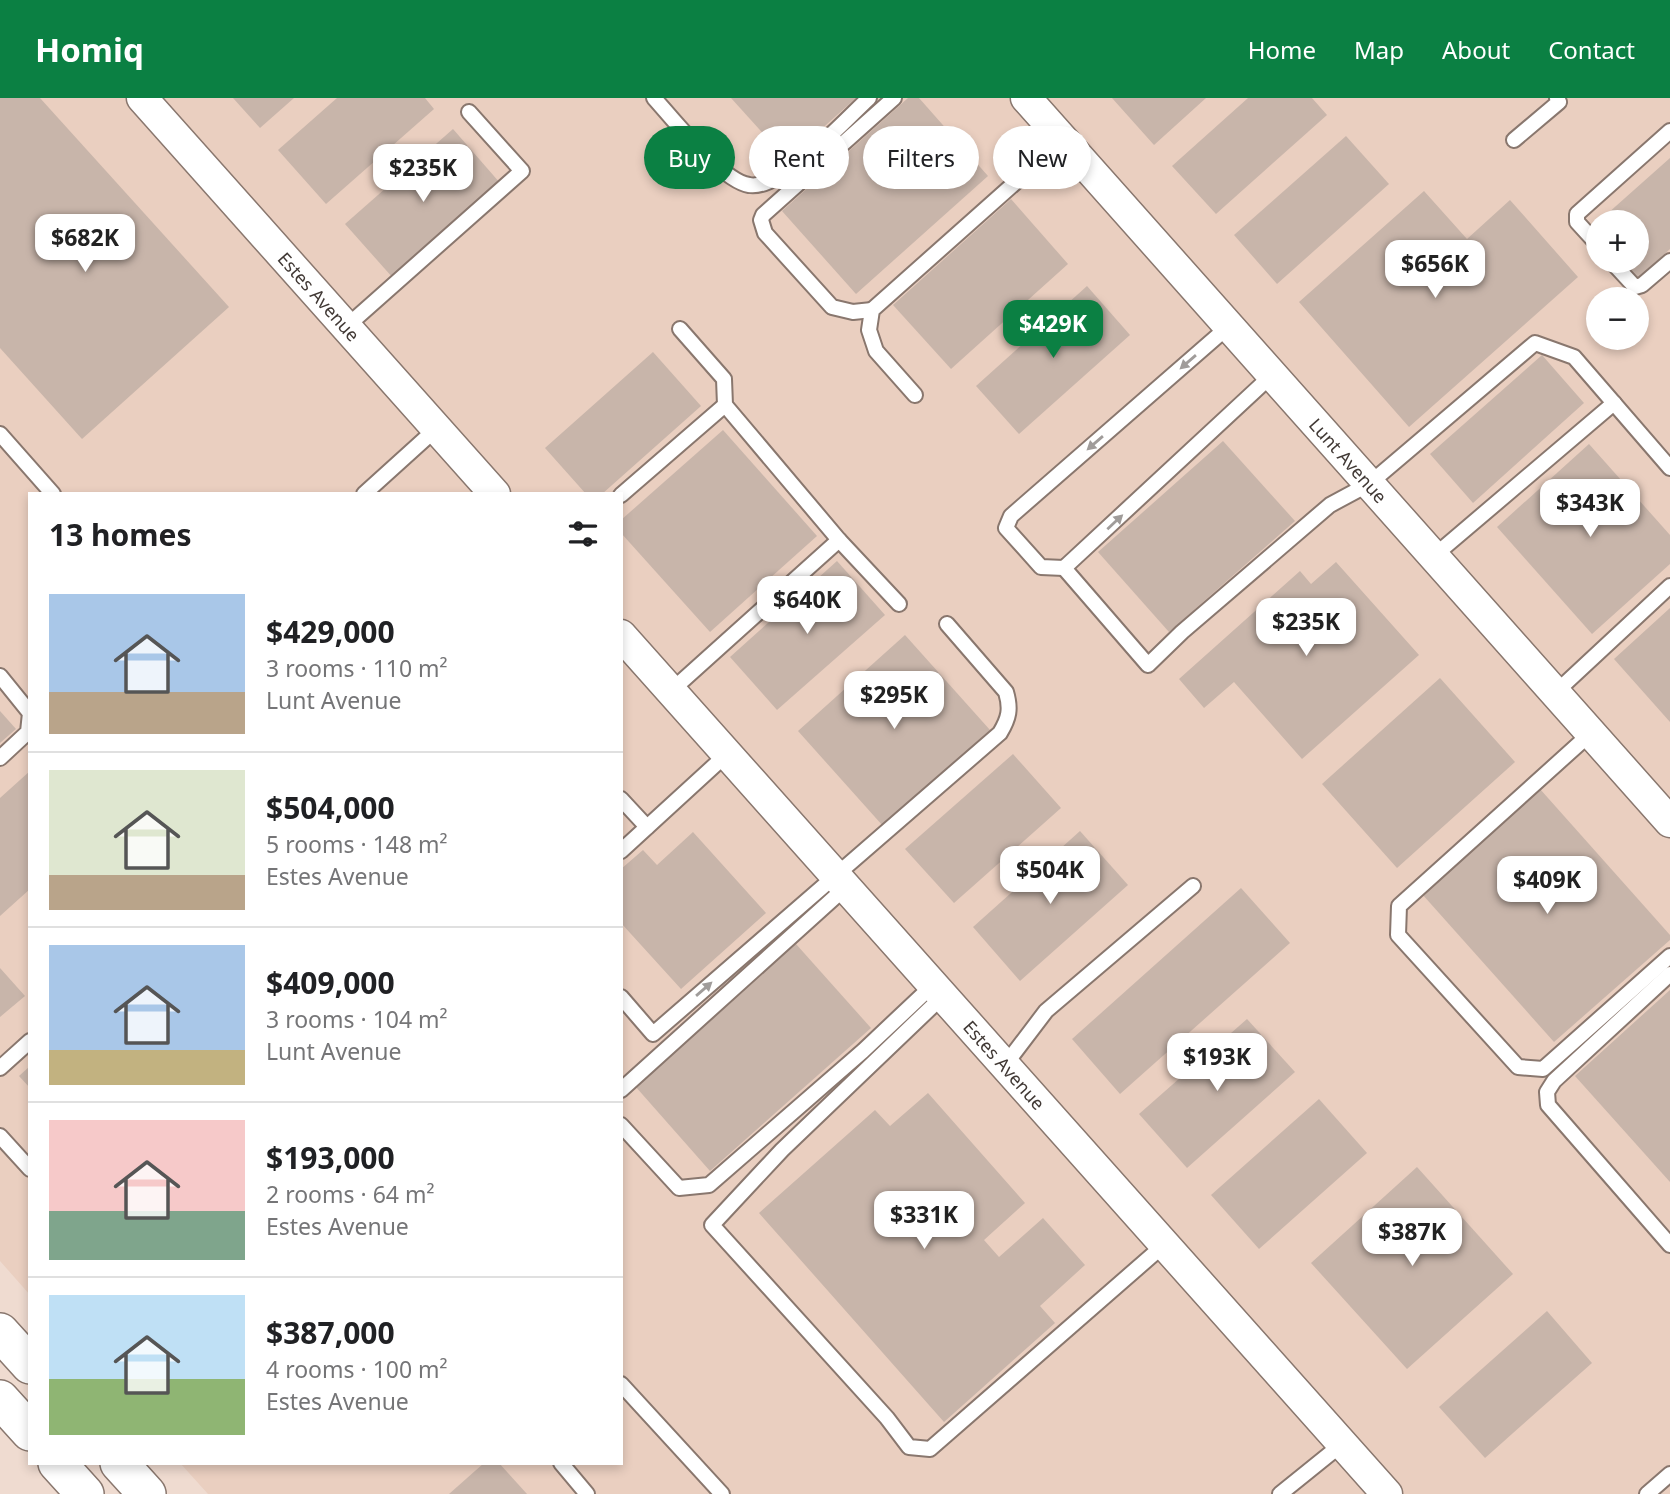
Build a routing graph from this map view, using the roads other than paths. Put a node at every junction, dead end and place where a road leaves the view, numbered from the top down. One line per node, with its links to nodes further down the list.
1 (654, 98): 2 (lane)
2 (869, 98)
3 (894, 98): 16 (lane)
4 (1026, 98): 8 (street, Lunt Avenue)
5 (1557, 98): 10 (lane)
6 (149, 100): 18 (street, Estes Avenue)
7 (469, 111): 18 (lane)
8 (1051, 126)
9 (1670, 131): 13 (lane)
10 (1514, 140)
11 (1091, 171): 17 (street, Lunt Avenue)
12 (1007, 189): 16 (lane)
13 (1586, 232)
14 (1670, 261): 15 (lane)
15 (1623, 273)
16 (872, 310): 21 (lane)
17 (1229, 326): 20 (street, Lunt Avenue); 34 (lane, one-way to 34)
18 (346, 327): 24 (street, Estes Avenue)
19 (680, 328): 23 (lane)
20 (1272, 376): 27 (street, Lunt Avenue); 34 (lane, one-way to 20)
21 (915, 394)
22 (1614, 403): 26 (lane); 27 (lane); 33 (lane)
23 (725, 405): 31 (lane); 32 (lane)
24 (437, 428): 29 (lane); 30 (street, Estes Avenue)
25 (0, 434): 28 (lane)
26 (1670, 468)
27 (1369, 484): 33 (street, Lunt Avenue); 34 (lane)
28 (51, 492)
29 (366, 492)
30 (493, 492)
31 (623, 493)
32 (839, 540): 36 (lane); 40 (lane)
33 (1434, 556): 41 (street, Lunt Avenue)
34 (1064, 568)
35 (1670, 586): 41 (lane)
36 (899, 604)
37 (947, 624): 51 (lane)
38 (623, 637): 40 (street, Estes Avenue)
39 (0, 676): 42 (lane)
40 (671, 691): 45 (street, Estes Avenue)
41 (1555, 693): 44 (street, Lunt Avenue)
42 (28, 711)
43 (28, 732): 46 (lane)
44 (1591, 733): 48 (street, Lunt Avenue); 53 (lane)
45 (727, 754): 49 (lane); 51 (street, Estes Avenue)
46 (0, 758)
47 (623, 801): 49 (lane)
48 (1670, 822)
49 (647, 827): 50 (lane)
50 (623, 849)
51 (840, 881): 55 (street, Estes Avenue); 56 (lane, one-way to 51); 60 (lane)
52 (1193, 886): 58 (lane)
53 (1670, 956)
54 (1670, 974): 65 (lane)
55 (938, 991): 58 (street, Estes Avenue); 61 (lane); 64 (lane)
56 (623, 999)
57 (28, 1043): 59 (lane)
58 (1005, 1065): 64 (street, Estes Avenue)
59 (0, 1068)
60 (623, 1088)
61 (623, 1127)
62 (0, 1136): 63 (lane)
63 (28, 1167)
64 (1165, 1244): 71 (street, Estes Avenue)
65 (1670, 1245)
66 (0, 1332): 67 (street)
67 (28, 1363)
68 (623, 1386): 77 (lane)
69 (0, 1399): 70 (street)
70 (28, 1430)
71 (1342, 1444): 78 (lane); 79 (street, Estes Avenue)
72 (60, 1465): 75 (street)
73 (563, 1465): 76 (lane)
74 (1670, 1474): 80 (lane)
75 (85, 1494)
76 (587, 1494)
77 (722, 1494)
78 (1280, 1494)
79 (1387, 1494)
80 (1647, 1494)

